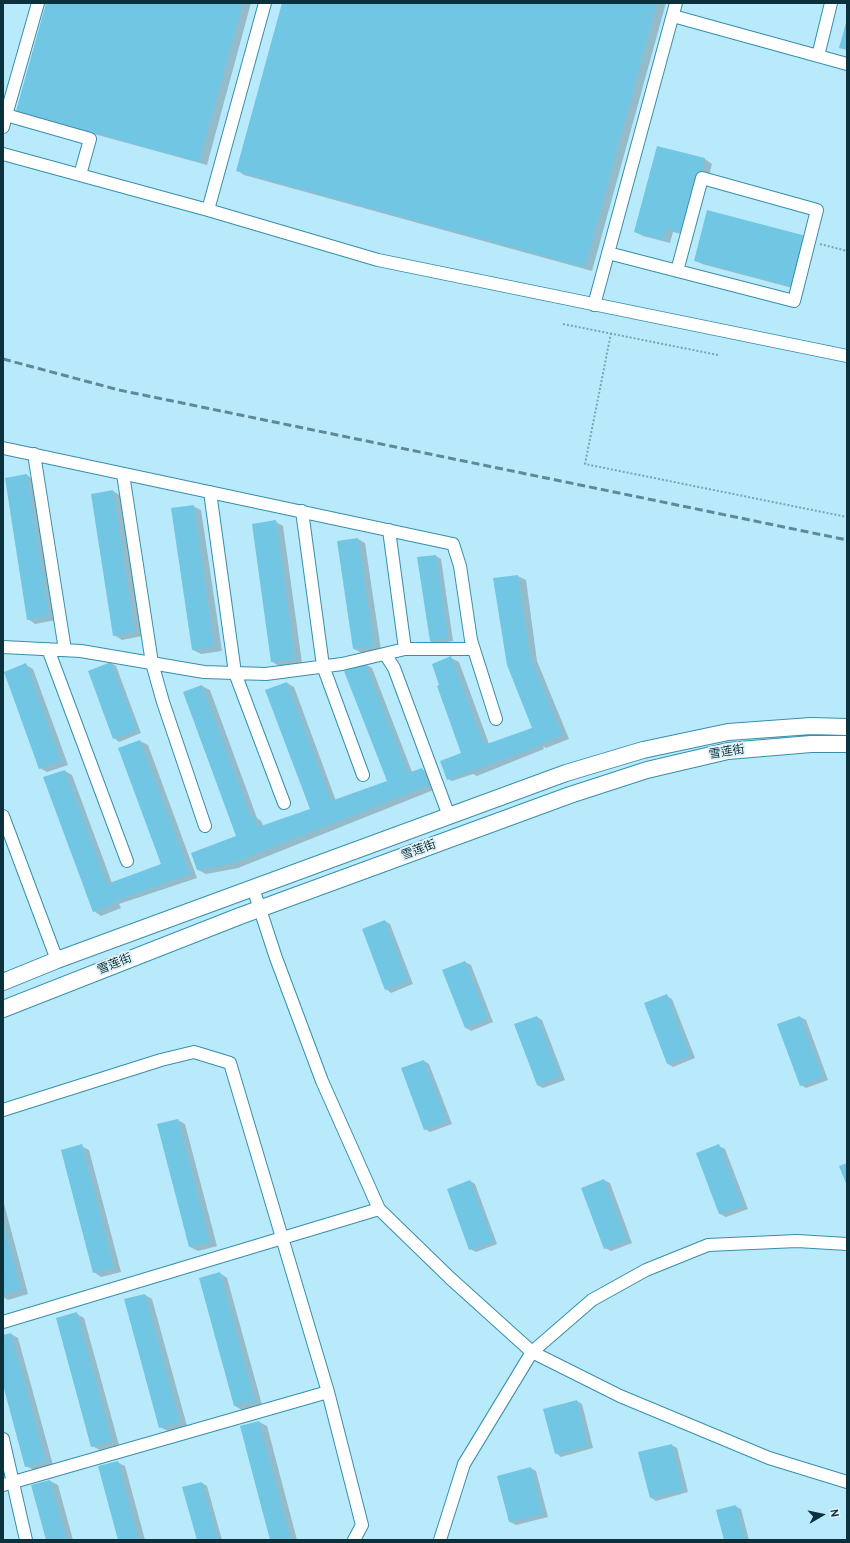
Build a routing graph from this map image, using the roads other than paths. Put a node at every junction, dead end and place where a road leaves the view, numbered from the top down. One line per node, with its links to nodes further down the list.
1 (38, 3): 8 (street)
2 (265, 3): 12 (street)
3 (676, 3): 5 (street)
4 (831, 3): 6 (street)
5 (673, 16): 6 (street); 13 (street)
6 (818, 56): 7 (street)
7 (847, 64)
8 (6, 115): 9 (street); 11 (street)
9 (3, 127)
10 (3, 154): 11 (street)
11 (80, 175): 12 (street)
12 (208, 210): 15 (street)
13 (608, 253): 14 (street); 15 (street)
14 (678, 271): 14 (street)
15 (594, 305): 16 (street)
16 (847, 356)
17 (3, 448): 18 (street)
18 (34, 454): 19 (street); 27 (street)
19 (123, 474): 20 (street); 29 (street)
20 (210, 492): 21 (street); 31 (street)
21 (302, 511): 22 (street); 30 (street)
22 (389, 530): 25 (street); 26 (street)
23 (3, 647): 24 (street)
24 (48, 649): 27 (street); 40 (street)
25 (405, 649): 26 (street); 28 (street)
26 (474, 649): 32 (street)
27 (65, 650): 29 (street)
28 (385, 654): 30 (street); 38 (street)
29 (152, 663): 31 (street); 39 (street)
30 (323, 666): 31 (street); 35 (street)
31 (235, 673): 36 (street)
32 (496, 719)
33 (847, 727): 38 (main road, 雪莲街)
34 (847, 744): 42 (main road, 雪莲街)
35 (363, 774)
36 (284, 803)
37 (3, 816): 43 (street)
38 (449, 816): 41 (main road, 雪莲街)
39 (205, 826)
40 (127, 860)
41 (254, 888): 42 (street); 43 (main road, 雪莲街)
42 (260, 908): 45 (main road, 雪莲街); 47 (street)
43 (57, 960): 44 (main road, 雪莲街)
44 (3, 982)
45 (3, 1009)
46 (3, 1110): 48 (street)
47 (379, 1210): 48 (street); 51 (street)
48 (281, 1238): 50 (street); 52 (street)
49 (847, 1244): 51 (street)
50 (3, 1322)
51 (532, 1352): 54 (street); 58 (street)
52 (328, 1392): 55 (street); 57 (street)
53 (3, 1439): 55 (street)
54 (847, 1482)
55 (8, 1484): 56 (street)
56 (26, 1540)
57 (354, 1540)
58 (440, 1540)

